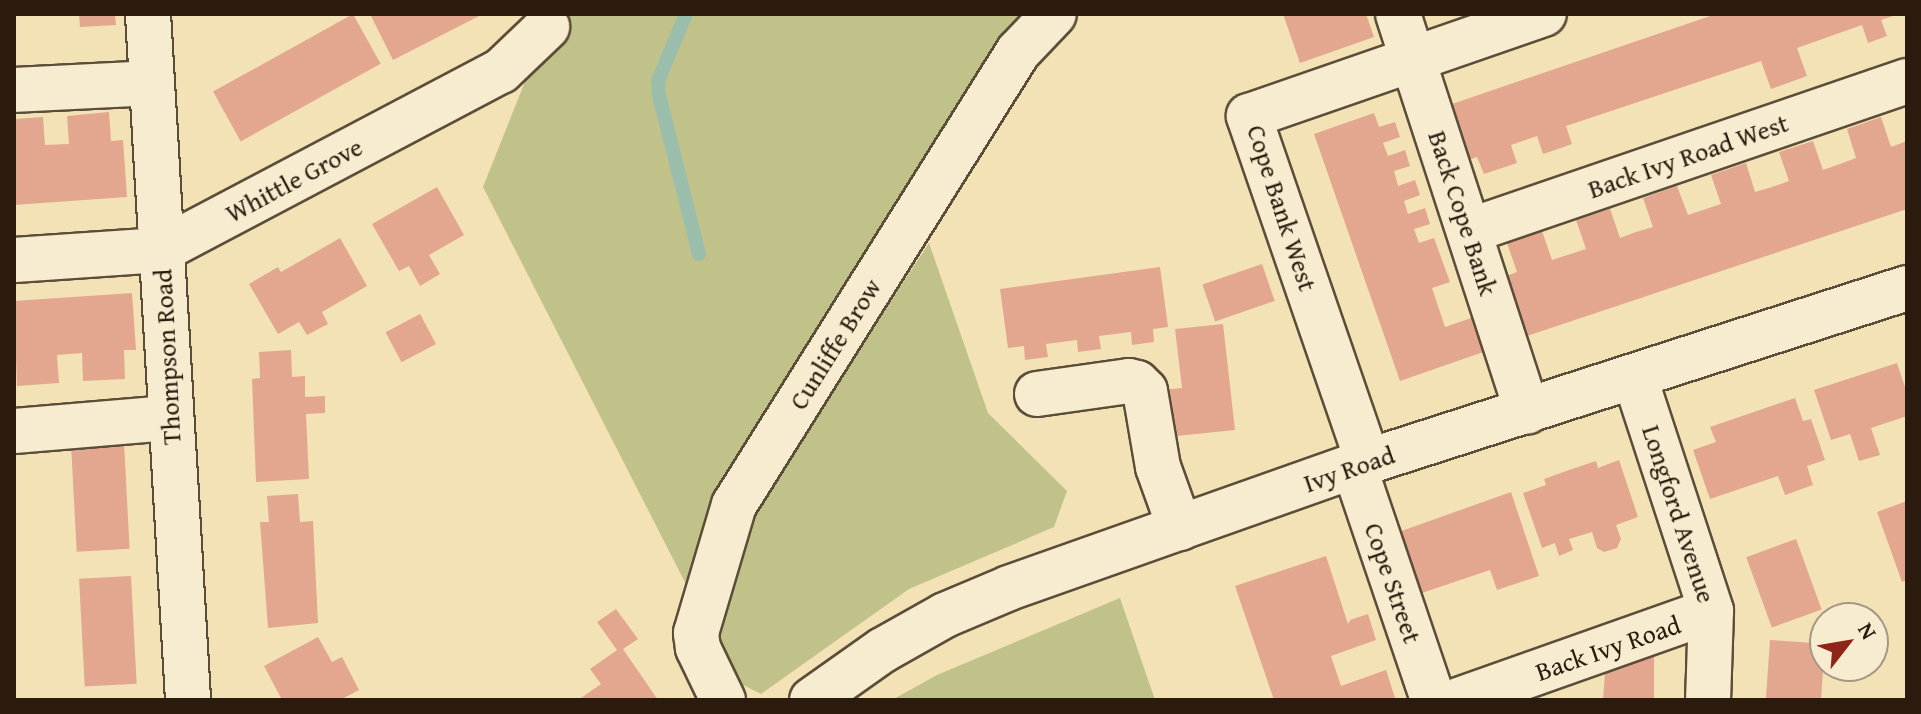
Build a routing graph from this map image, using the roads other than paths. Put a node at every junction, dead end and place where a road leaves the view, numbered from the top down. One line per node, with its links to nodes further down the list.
1 (148, 14): 8 (street, Thompson Road)
2 (1054, 14): 23 (street, Cunliffe Brow)
3 (1398, 14): 6 (street, Back Cope Bank)
4 (1544, 14): 6 (street)
5 (547, 27): 11 (street, Whittle Grove)
6 (1413, 58): 10 (street, Back Cope Bank); 19 (street, Cope Bank West)
7 (1907, 81): 10 (street, Back Ivy Road West)
8 (152, 83): 9 (street); 11 (street, Thompson Road)
9 (14, 90)
10 (1469, 231): 16 (street, Back Cope Bank)
11 (161, 250): 12 (street, Whittle Grove); 17 (street, Thompson Road)
12 (14, 260)
13 (1907, 288): 14 (street, Ivy Road)
14 (1635, 378): 16 (street, Ivy Road); 21 (street, Longford Avenue)
15 (1037, 394): 20 (street)
16 (1527, 412): 19 (street, Ivy Road)
17 (170, 418): 18 (street); 22 (street, Thompson Road)
18 (14, 431)
19 (1361, 464): 20 (street, Ivy Road); 25 (street, Cope Street)
20 (1180, 528): 24 (street, Ivy Road)
21 (1711, 611): 26 (street, Back Ivy Road); 27 (street, Longford Avenue)
22 (188, 700)
23 (723, 700)
24 (812, 700)
25 (1433, 700)
26 (1459, 700)
27 (1708, 700)

